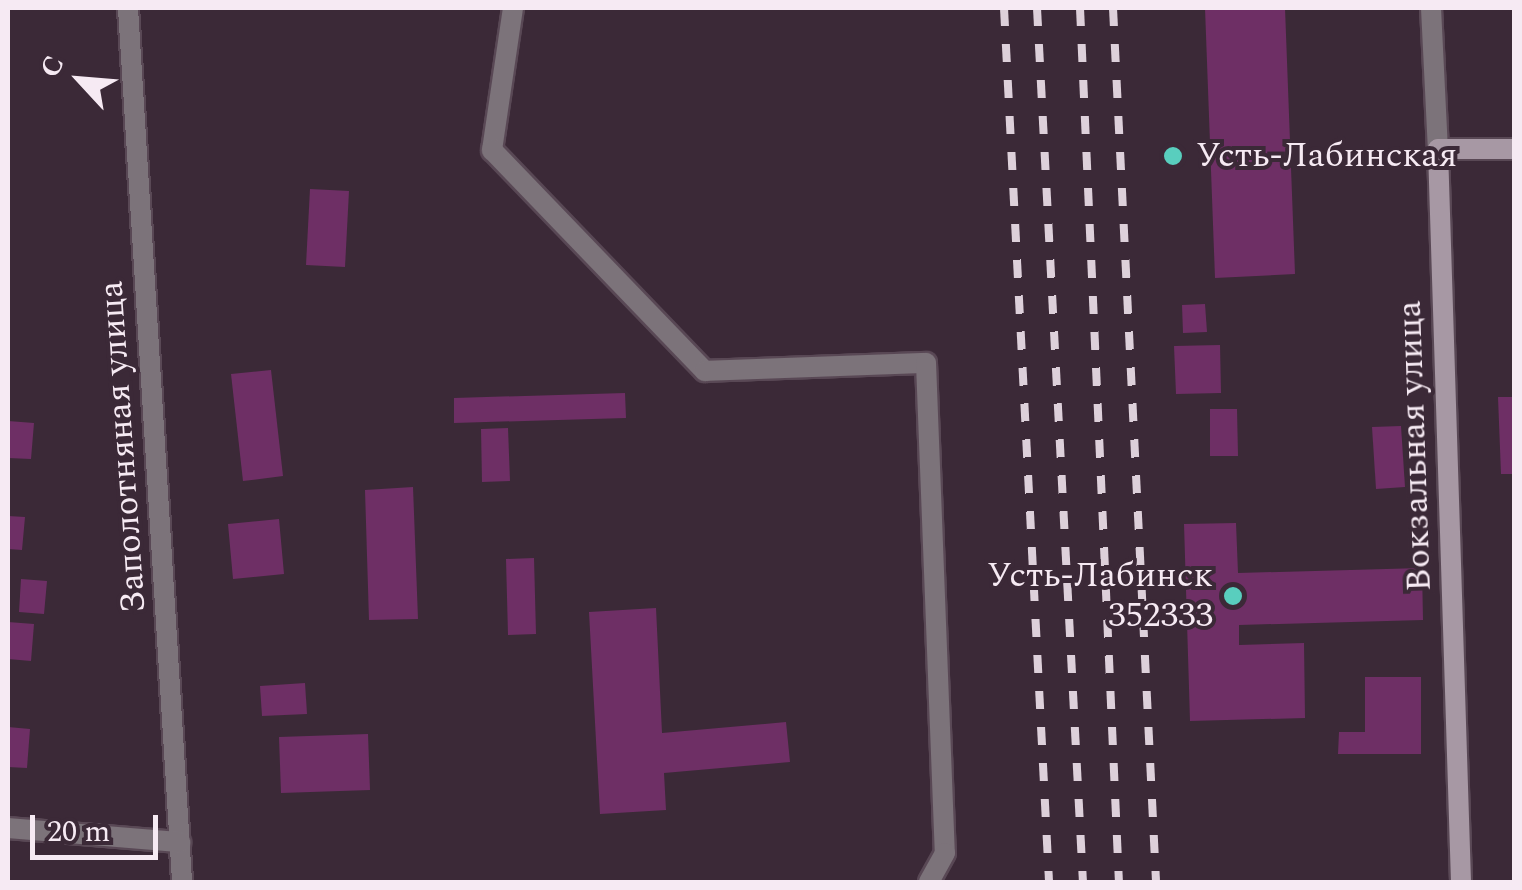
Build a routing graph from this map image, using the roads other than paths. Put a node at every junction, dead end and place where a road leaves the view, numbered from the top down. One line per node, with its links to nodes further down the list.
1 (128, 8): 7 (street, Заполотняная улица)
2 (513, 8): 9 (street)
3 (1430, 8): 5 (street, Вокзальная улица)
4 (1514, 149): 5 (street)
5 (1438, 150): 10 (street, Вокзальная улица)
6 (8, 828): 7 (street)
7 (180, 842): 8 (street, Заполотняная улица)
8 (182, 882)
9 (929, 882)
10 (1461, 882)

